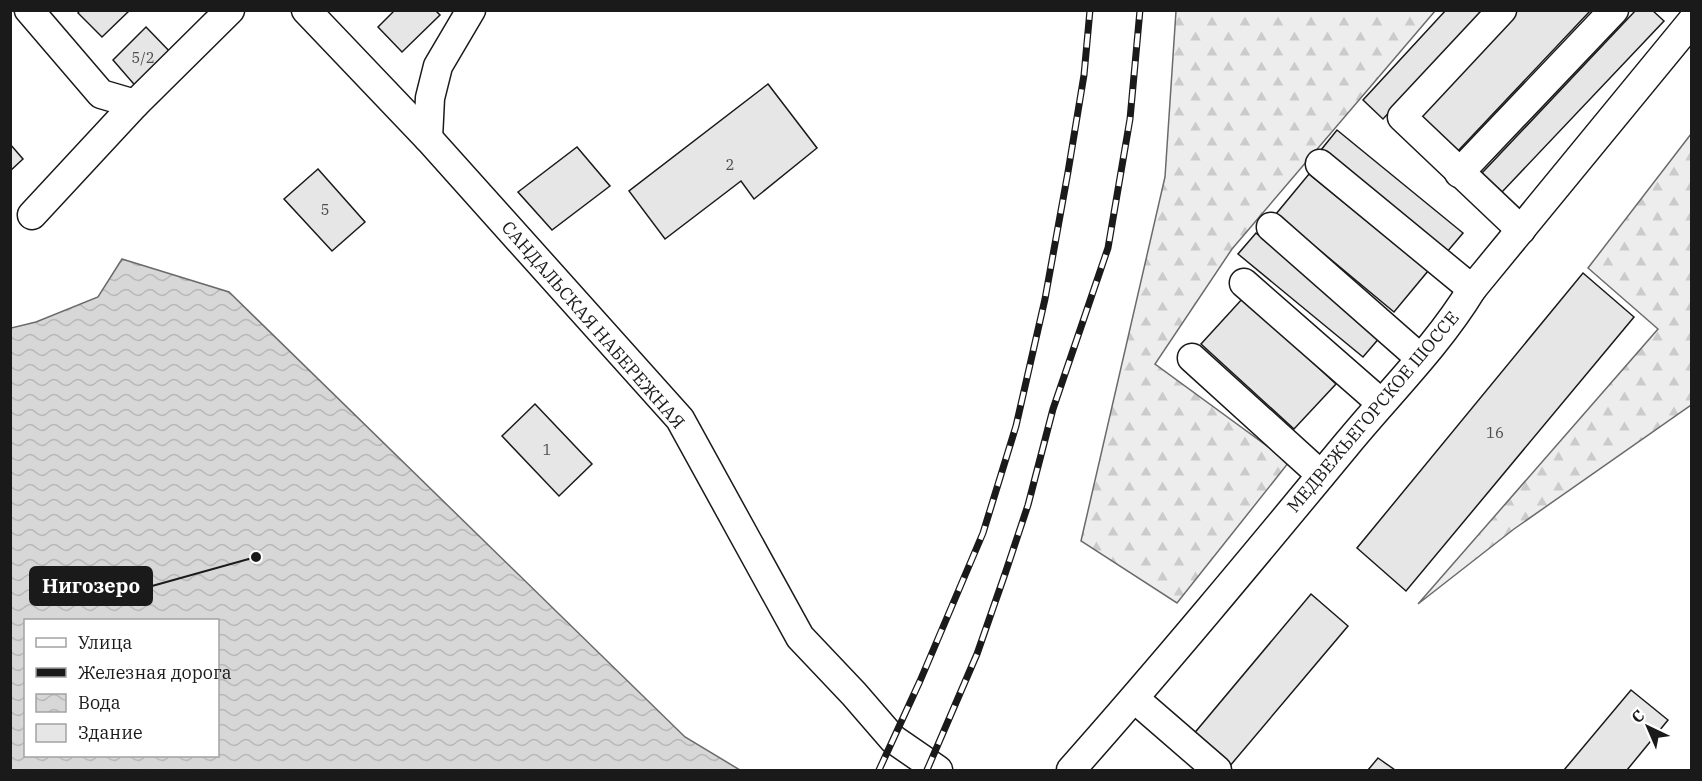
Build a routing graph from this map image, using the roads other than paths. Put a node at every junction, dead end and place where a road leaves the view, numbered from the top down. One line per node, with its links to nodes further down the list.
1 (29, 10): 8 (street)
2 (230, 10): 8 (street)
3 (306, 10): 9 (street, САНДАЛЬСКАЯ НАБЕРЕЖНАЯ)
4 (471, 10): 9 (street)
5 (1502, 10): 11 (street)
6 (1614, 10): 11 (street)
7 (1684, 19): 14 (street, МЕДВЕЖЬЕГОРСКОЕ ШОССЕ)
8 (135, 104): 12 (street)
9 (428, 138): 22 (street, САНДАЛЬСКАЯ НАБЕРЕЖНАЯ)
10 (1320, 164): 16 (street)
11 (1460, 173): 14 (street)
12 (33, 214)
13 (1271, 227): 18 (street)
14 (1521, 230): 16 (street, МЕДВЕЖЬЕГОРСКОЕ ШОССЕ)
15 (1244, 283): 19 (street)
16 (1472, 289): 18 (street, МЕДВЕЖЬЕГОРСКОЕ ШОССЕ)
17 (1192, 358): 20 (street)
18 (1420, 358): 19 (street, МЕДВЕЖЬЕГОРСКОЕ ШОССЕ)
19 (1381, 403): 20 (street, МЕДВЕЖЬЕГОРСКОЕ ШОССЕ)
20 (1321, 475): 21 (street, МЕДВЕЖЬЕГОРСКОЕ ШОССЕ)
21 (1134, 699): 23 (street, МЕДВЕЖЬЕГОРСКОЕ ШОССЕ); 24 (street)
22 (938, 771)
23 (1071, 771)
24 (1217, 771)

